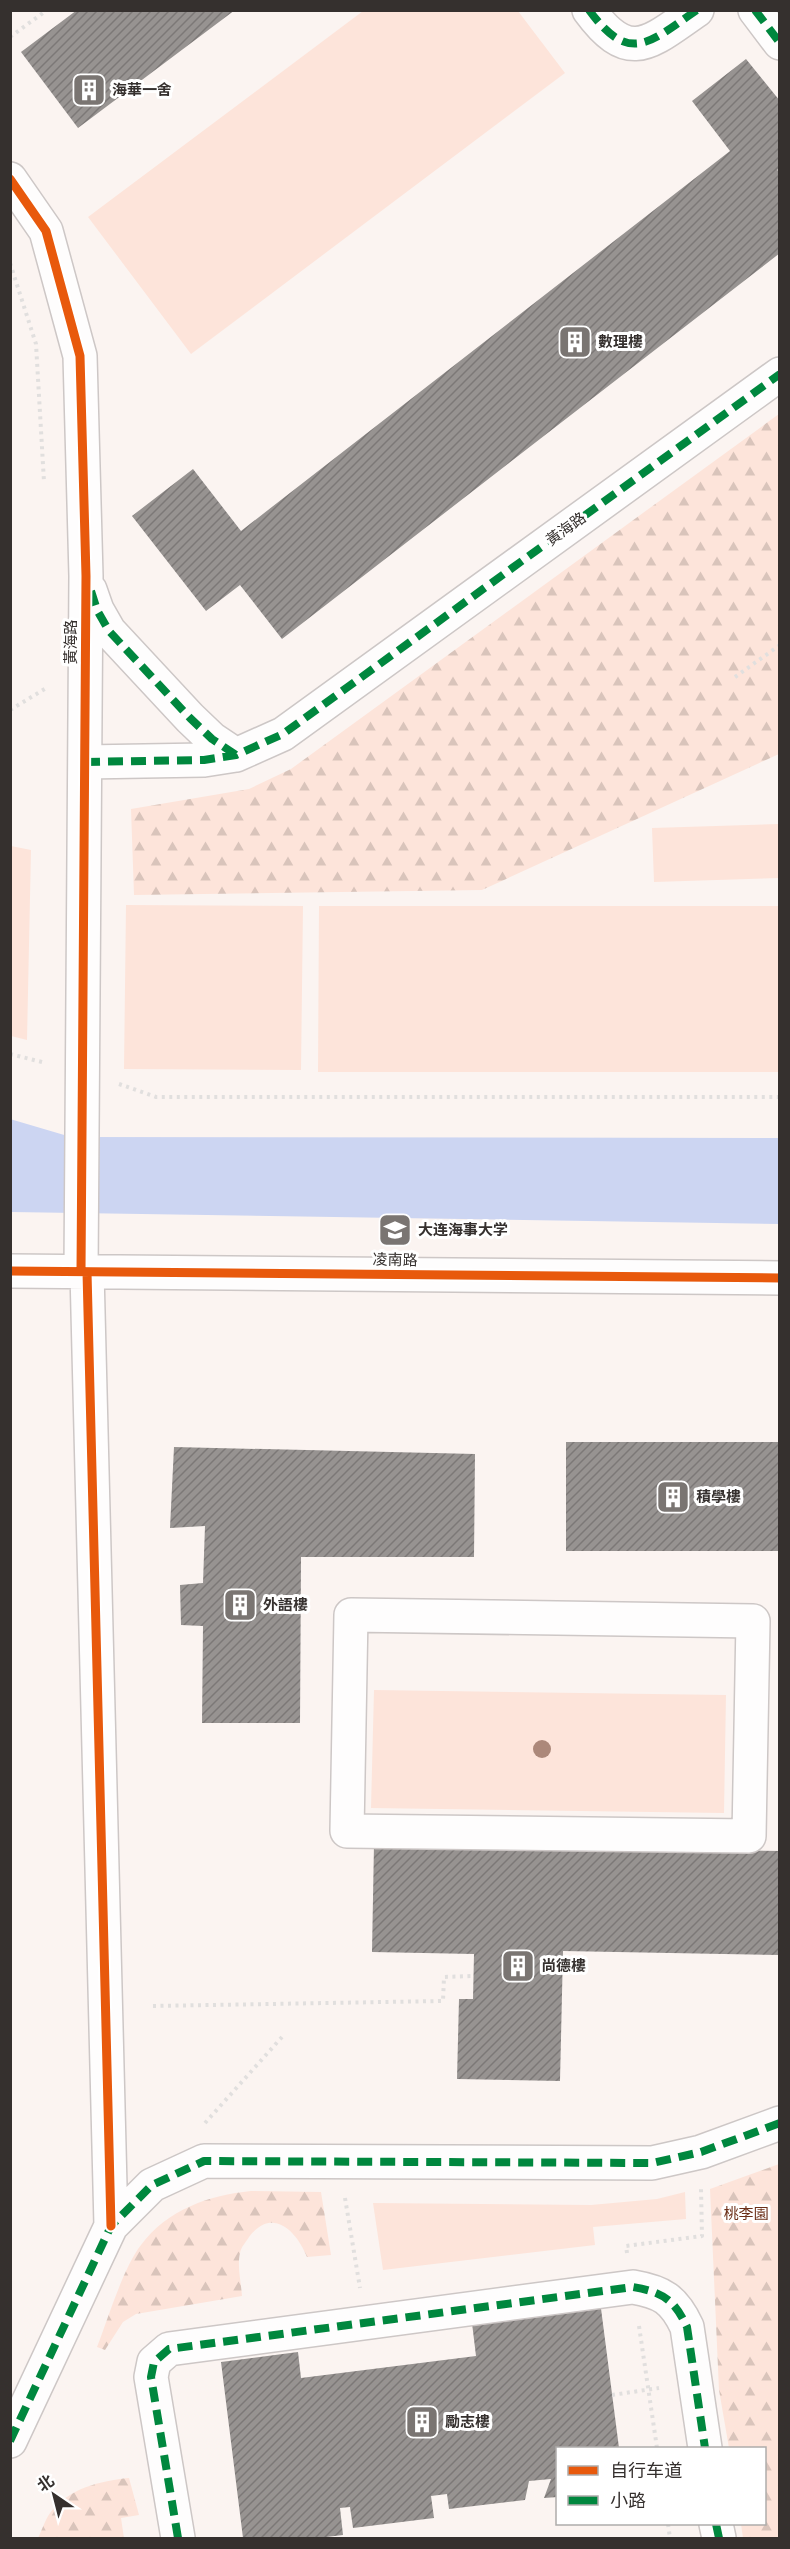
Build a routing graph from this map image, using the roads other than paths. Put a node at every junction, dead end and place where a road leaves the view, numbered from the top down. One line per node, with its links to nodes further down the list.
1 (589, 10): 2 (street)
2 (697, 10)
3 (754, 10): 4 (street)
4 (780, 43)
5 (10, 179): 7 (street, 黃海路)
6 (780, 374): 8 (street, 黃海路)
7 (86, 576): 8 (street); 9 (street, 黃海路)
8 (236, 756): 9 (street, 黃海路)
9 (85, 762): 11 (street, 黃海路)
10 (10, 1271): 11 (street, 凌南路)
11 (84, 1272): 12 (street, 凌南路); 15 (street)
12 (780, 1278)
13 (351, 1615): 13 (street)
14 (780, 2123): 15 (street)
15 (111, 2226): 16 (street)
16 (10, 2441)
17 (705, 2447): 18 (street)
18 (178, 2538)

